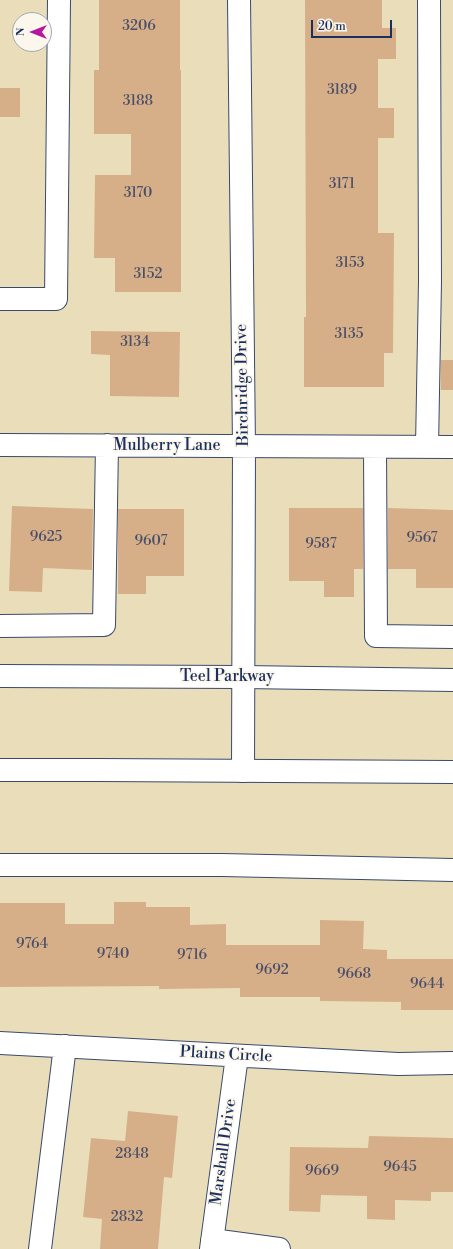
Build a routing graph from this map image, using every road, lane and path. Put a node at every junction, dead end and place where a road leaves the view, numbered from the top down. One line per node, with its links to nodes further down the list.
1 (59, 0): 4 (street)
2 (239, 0): 7 (street, Birchridge Drive)
3 (430, 0): 9 (street)
4 (0, 299)
5 (0, 444): 6 (street, Mulberry Lane)
6 (107, 445): 7 (street, Mulberry Lane); 11 (street)
7 (244, 446): 8 (street, Mulberry Lane); 14 (street, Birchridge Drive)
8 (375, 447): 9 (street, Mulberry Lane); 12 (street)
9 (427, 447): 10 (street, Mulberry Lane)
10 (453, 448)
11 (0, 626)
12 (453, 637)
13 (0, 676): 14 (street, Teel Parkway)
14 (243, 676): 15 (street, Teel Parkway); 17 (street, Birchridge Drive)
15 (453, 680)
16 (0, 770): 17 (street)
17 (243, 771): 18 (street)
18 (453, 772)
19 (0, 865): 20 (street)
20 (453, 870)
21 (0, 1043): 22 (street, Plains Circle)
22 (64, 1046): 23 (street, Plains Circle); 26 (street)
23 (237, 1056): 24 (street, Plains Circle); 25 (street, Marshall Drive)
24 (453, 1063)
25 (211, 1245): 27 (street)
26 (40, 1249)
27 (279, 1249)

